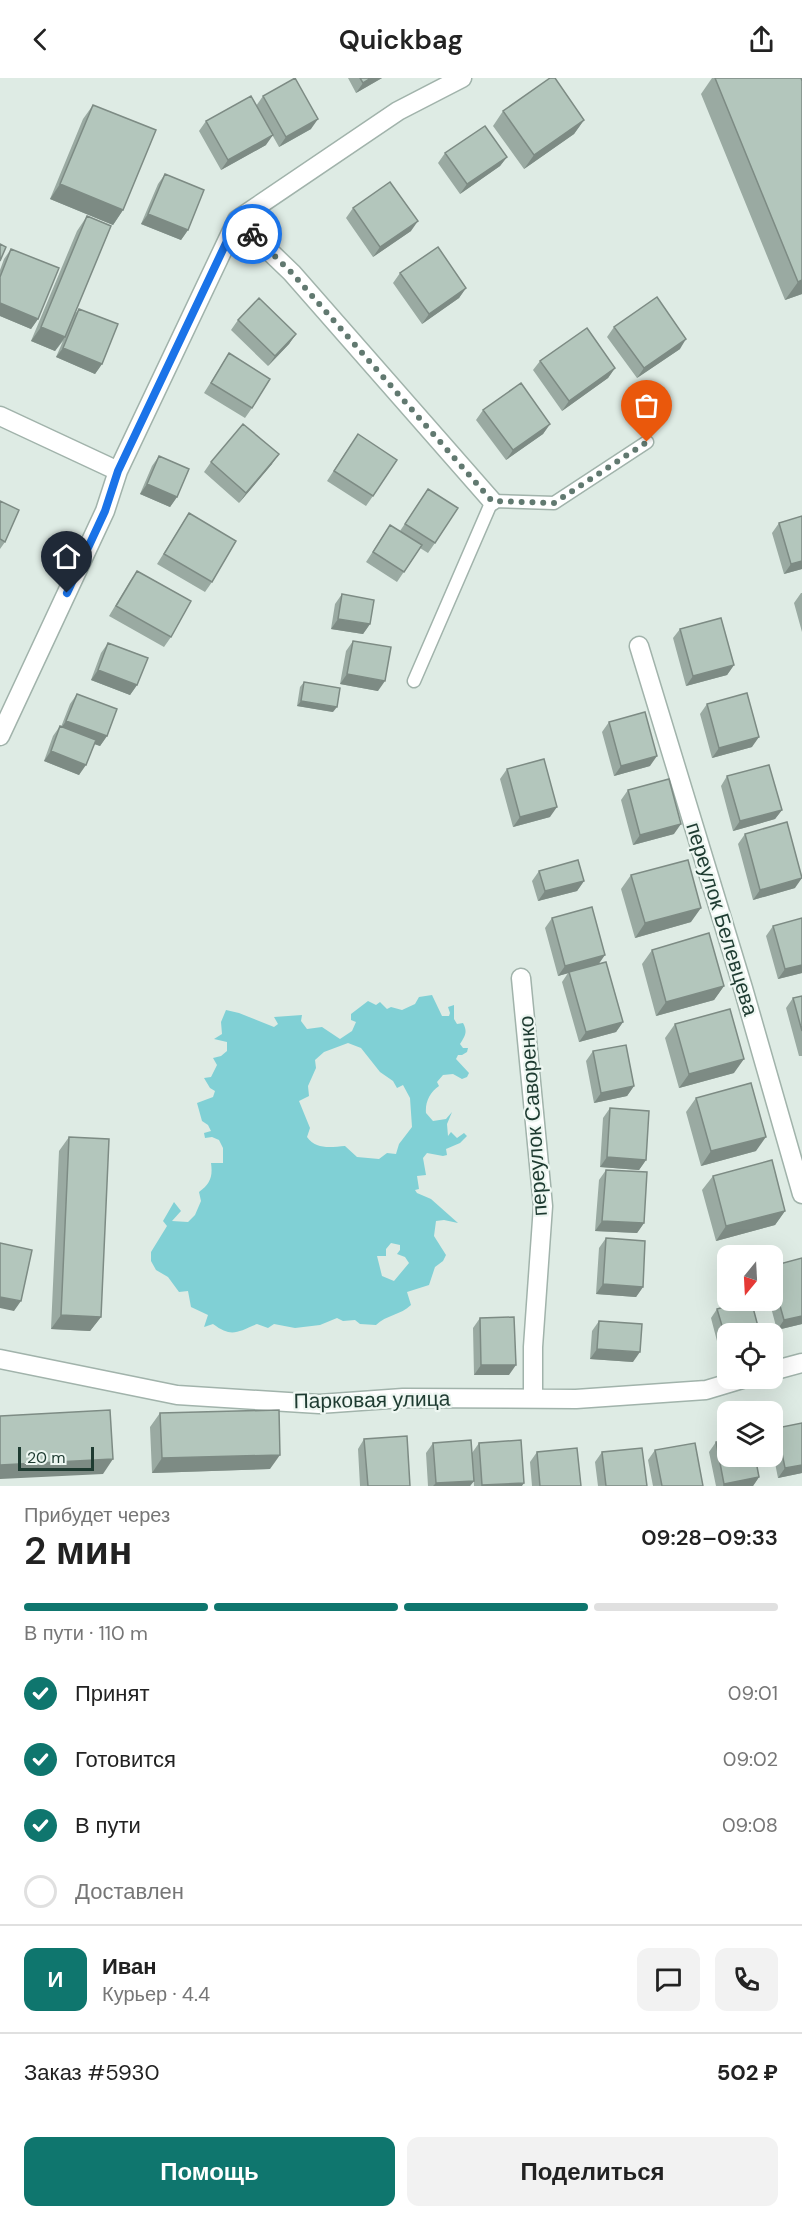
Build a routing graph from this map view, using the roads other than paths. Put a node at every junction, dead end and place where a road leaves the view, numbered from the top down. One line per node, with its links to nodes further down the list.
1 (462, 78): 2 (street)
2 (237, 220): 5 (street); 6 (street)
3 (0, 416): 5 (street)
4 (647, 442): 6 (lane)
5 (118, 471): 9 (street)
6 (492, 501): 8 (lane)
7 (639, 646): 11 (street, переулок Белевцева)
8 (414, 681)
9 (0, 735)
10 (522, 978): 16 (street, переулок Саворенко)
11 (802, 1194)
12 (0, 1359): 16 (street, Парковая улица)
13 (802, 1363): 14 (street)
14 (783, 1368)
15 (717, 1387): 16 (street, Парковая улица)
16 (533, 1398)

